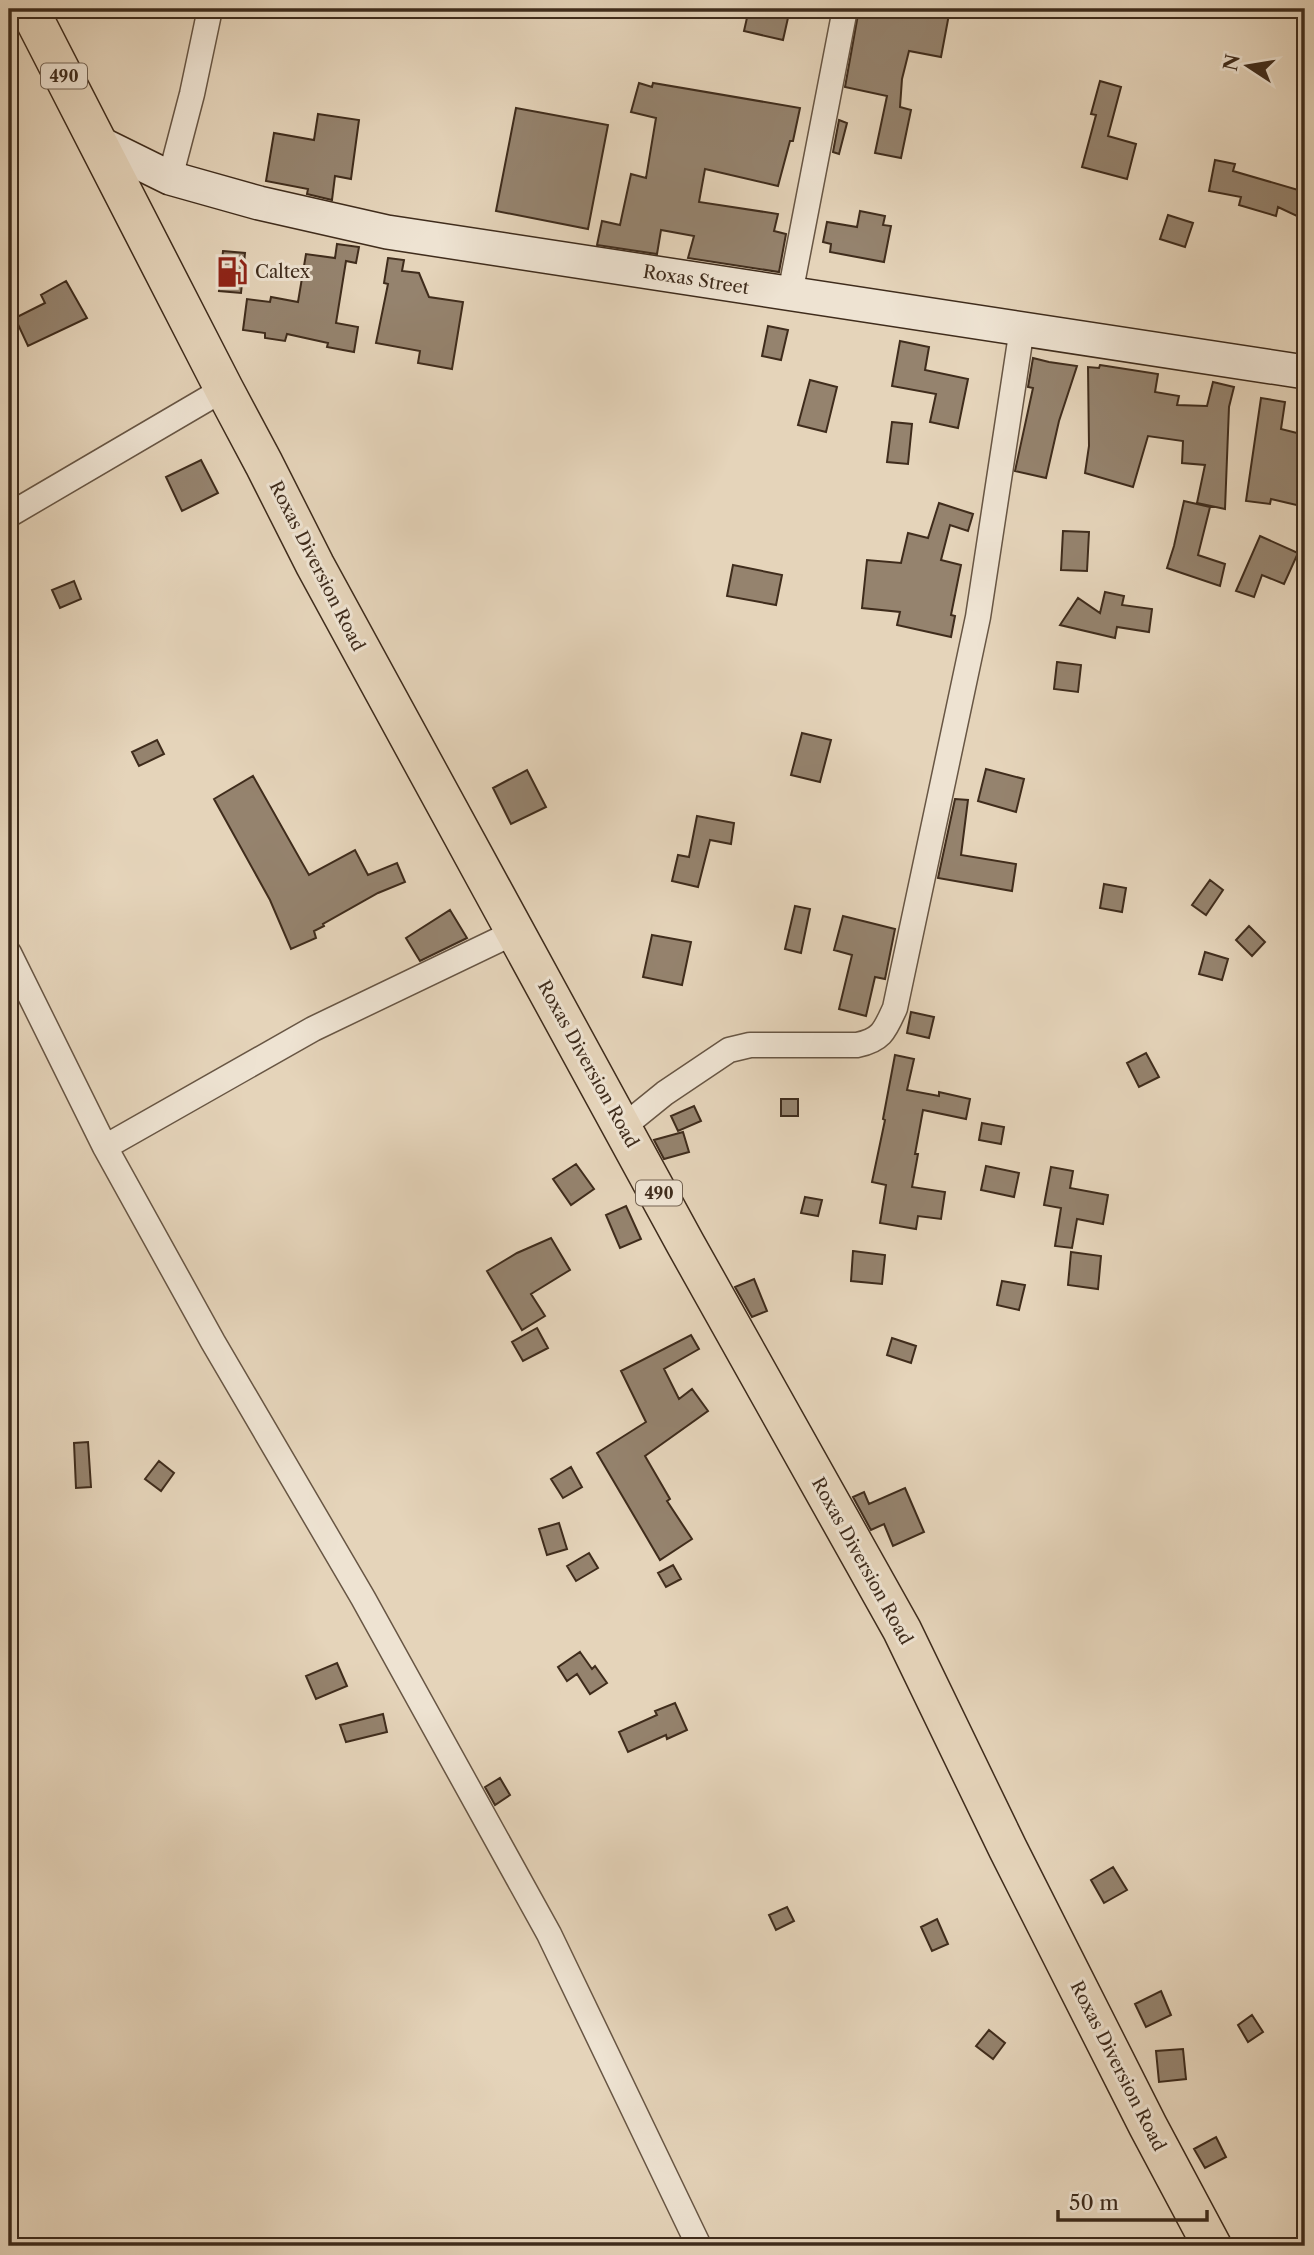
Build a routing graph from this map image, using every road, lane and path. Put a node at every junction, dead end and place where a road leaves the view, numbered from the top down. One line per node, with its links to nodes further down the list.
1 (29, 9): 4 (main road, 490)
2 (210, 9): 5 (street)
3 (845, 9): 6 (street)
4 (99, 143): 5 (main road, Roxas Street); 9 (main road, Roxas Diversion Road / 490)
5 (170, 178): 6 (main road, Roxas Street)
6 (790, 294): 7 (main road, Roxas Street)
7 (1022, 328): 8 (main road, Roxas Street); 13 (street)
8 (1305, 372)
9 (224, 389): 10 (street); 11 (main road, Roxas Diversion Road / 490)
10 (9, 515)
11 (515, 932): 13 (main road, Roxas Diversion Road / 490); 14 (street)
12 (9, 953): 14 (street)
13 (623, 1127): 16 (main road, Roxas Diversion Road / 490)
14 (105, 1147): 15 (street)
15 (699, 2246)
16 (1212, 2246)

